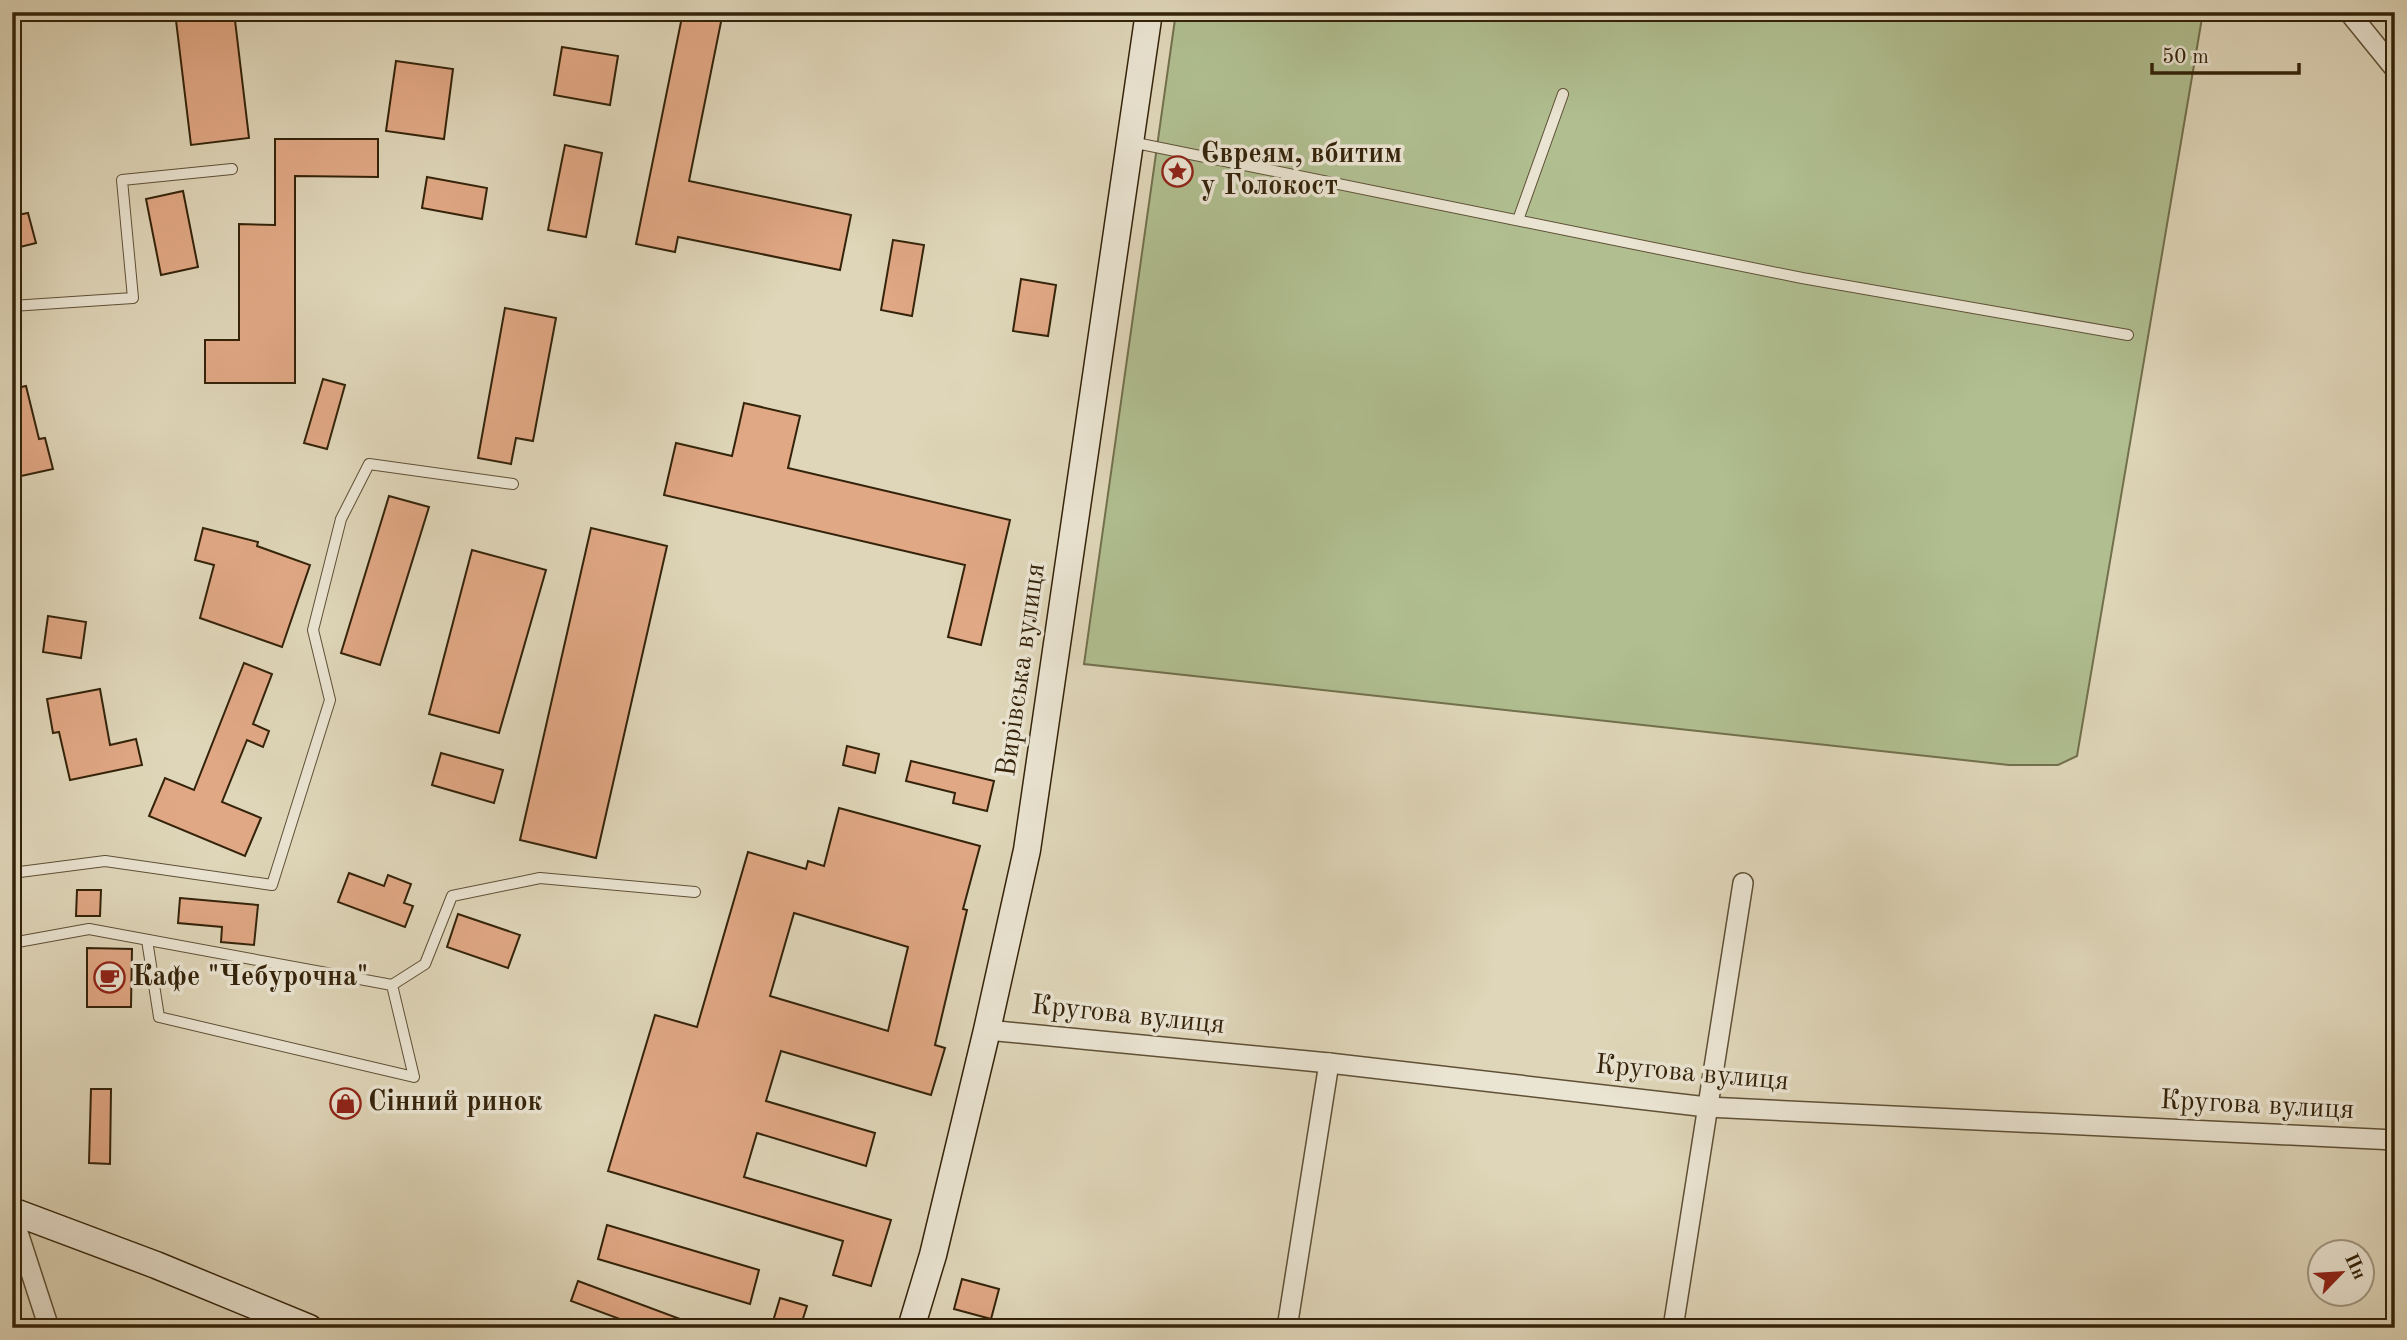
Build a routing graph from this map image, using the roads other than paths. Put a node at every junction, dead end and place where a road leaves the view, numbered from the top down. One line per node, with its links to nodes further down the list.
1 (1149, 12): 5 (main road, Вирівська вулиця)
2 (2350, 14): 3 (street)
3 (2395, 69)
4 (1563, 94): 7 (lane)
5 (1130, 142): 7 (lane); 17 (main road, Вирівська вулиця)
6 (232, 169): 8 (lane)
7 (1518, 220): 9 (lane)
8 (12, 306)
9 (2128, 335)
10 (513, 484): 11 (lane)
11 (12, 873)
12 (1743, 883): 19 (street)
13 (695, 892): 16 (lane)
14 (146, 940): 15 (lane); 16 (lane); 16 (lane)
15 (12, 943)
16 (392, 985)
17 (987, 1030): 18 (street, Кругова вулиця); 24 (main road, Вирівська вулиця)
18 (1329, 1063): 19 (street, Кругова вулиця); 25 (street)
19 (1707, 1107): 20 (street, Кругова вулиця); 26 (street)
20 (2395, 1140)
21 (12, 1212): 22 (street); 23 (main road)
22 (49, 1328)
23 (309, 1328)
24 (911, 1328)
25 (1287, 1328)
26 (1673, 1328)

